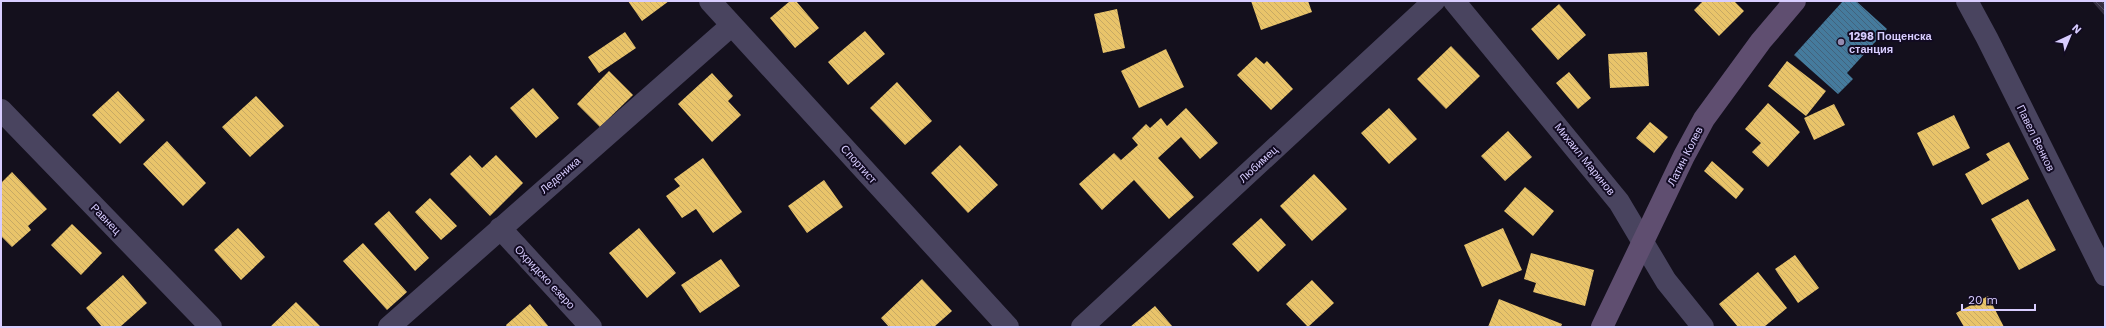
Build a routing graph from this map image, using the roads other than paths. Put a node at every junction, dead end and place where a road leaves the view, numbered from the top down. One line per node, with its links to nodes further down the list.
1 (710, 1): 6 (street, Спортист)
2 (1434, 1): 15 (street, Любимец)
3 (1454, 1): 9 (street, Михаил Маринов)
4 (1795, 1): 9 (main road, Латин Колев)
5 (1967, 1): 10 (street, Павел Венков)
6 (732, 26): 8 (street, Леденика); 14 (street, Спортист)
7 (1, 110): 11 (street, Равнец)
8 (500, 228): 12 (street, Леденика); 13 (street, Охридско езеро)
9 (1642, 241): 16 (main road, Латин Колев); 17 (street, Михаил Маринов)
10 (2105, 275)
11 (211, 327)
12 (389, 327)
13 (591, 327)
14 (1008, 327)
15 (1082, 327)
16 (1602, 327)
17 (1703, 327)

